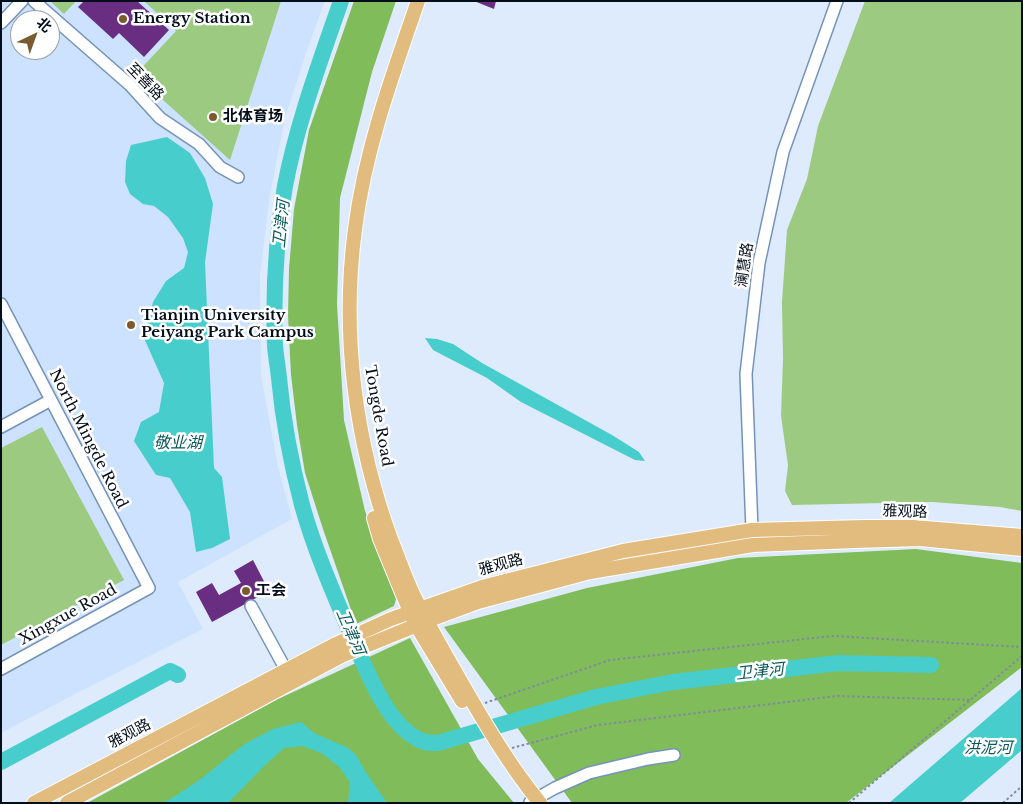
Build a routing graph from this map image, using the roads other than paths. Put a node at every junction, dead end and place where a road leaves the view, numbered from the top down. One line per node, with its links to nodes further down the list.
1 (22, 1): 6 (street)
2 (34, 1): 7 (street, 至善路)
3 (408, 1): 17 (main road, Tongde Road)
4 (418, 1): 17 (main road, Tongde Road)
5 (837, 1): 11 (street, 澜慧路)
6 (1, 23)
7 (238, 177)
8 (1, 304): 9 (street, North Mingde Road)
9 (51, 400): 10 (street); 15 (street, North Mingde Road)
10 (1, 427)
11 (752, 530): 12 (main road, 雅观路); 13 (street, 澜慧路); 17 (main road, 雅观路)
12 (1022, 536)
13 (754, 545): 14 (main road, 雅观路); 18 (main road, 雅观路)
14 (1022, 549)
15 (149, 588): 20 (street, Xingxue Road)
16 (251, 606): 21 (street)
17 (415, 610): 18 (main road, Tongde Road); 19 (main road, 雅观路)
18 (422, 623): 19 (main road, 雅观路); 23 (main road, Tongde Road)
19 (339, 650): 21 (main road, 雅观路); 25 (main road, 雅观路)
20 (1, 669)
21 (286, 670): 24 (main road, 雅观路)
22 (674, 755): 23 (street)
23 (534, 801)
24 (34, 803)
25 (67, 803)

